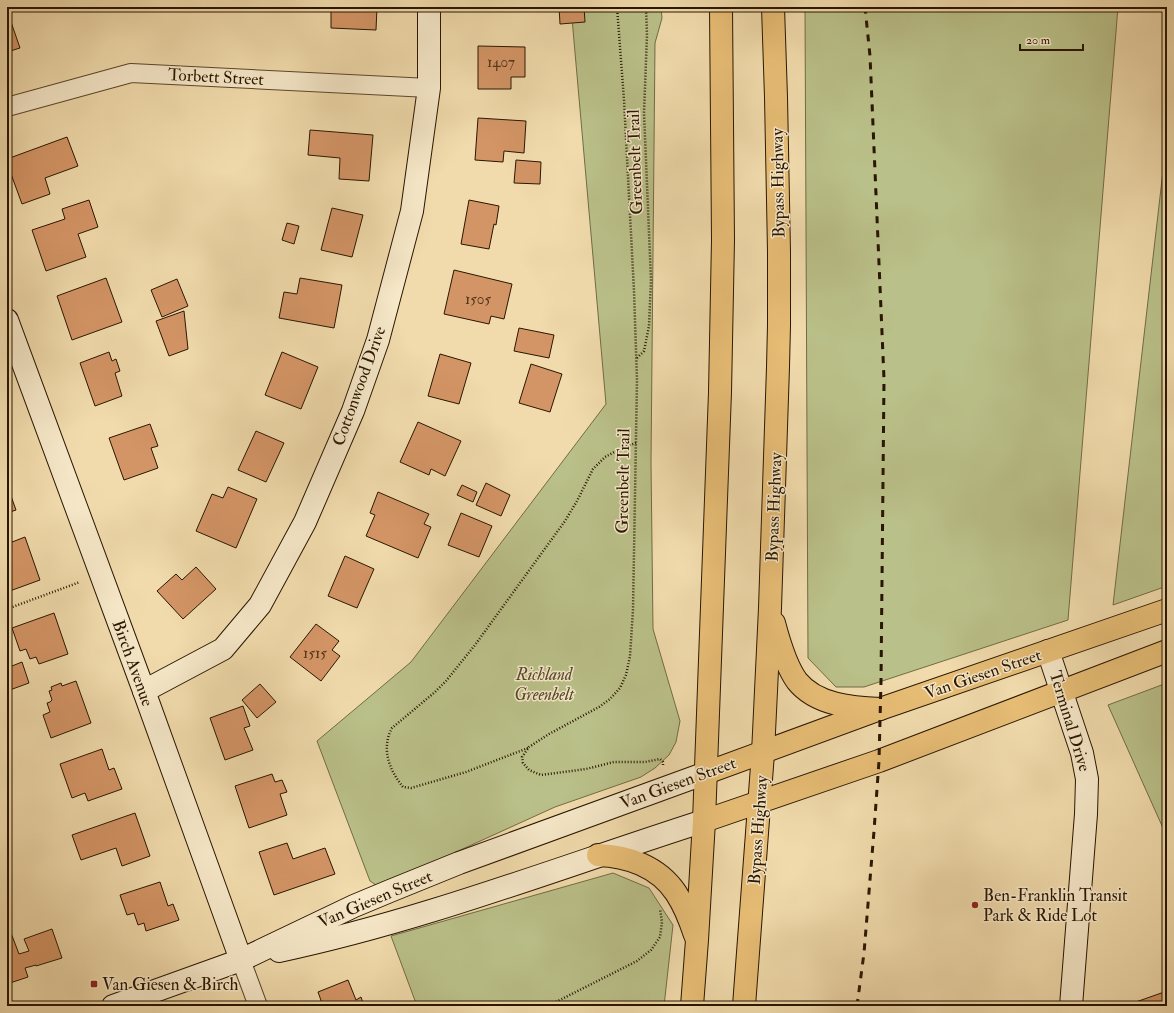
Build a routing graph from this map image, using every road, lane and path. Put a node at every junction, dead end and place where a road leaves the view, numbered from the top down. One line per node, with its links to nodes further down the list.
1 (429, 7): 6 (street, Cottonwood Drive)
2 (616, 7): 9 (path)
3 (646, 7): 9 (path, Greenbelt Trail)
4 (721, 7): 23 (main road)
5 (773, 7): 12 (main road, Bypass Highway)
6 (429, 88): 7 (street, Torbett Street); 17 (street, Cottonwood Drive)
7 (7, 107)
8 (7, 320): 17 (street, Birch Avenue)
9 (636, 358): 10 (path, Greenbelt Trail)
10 (636, 443): 20 (path, Greenbelt Trail); 20 (path, Greenbelt Trail)
11 (80, 582): 13 (path)
12 (770, 608): 19 (main road); 21 (main road, Bypass Highway)
13 (7, 609)
14 (1167, 610): 15 (main road, Van Giesen Street)
15 (1048, 651): 18 (street, Terminal Drive); 19 (main road, Van Giesen Street)
16 (1167, 651): 18 (main road, Van Giesen Street)
17 (144, 691): 29 (street, Birch Avenue)
18 (1062, 691): 24 (main road, Van Giesen Street); 35 (street, Terminal Drive)
19 (880, 709): 21 (main road, Van Giesen Street)
20 (529, 747): 22 (path)
21 (763, 752): 23 (main road, Van Giesen Street); 24 (main road, Bypass Highway)
22 (660, 758)
23 (706, 773): 25 (main road); 29 (street, Van Giesen Street)
24 (759, 802): 25 (main road, Van Giesen Street); 34 (main road, Bypass Highway)
25 (704, 821): 26 (street, Van Giesen Street); 28 (main road)
26 (598, 855): 28 (main road); 29 (street, Van Giesen Street)
27 (660, 908): 32 (path)
28 (697, 940): 33 (main road)
29 (241, 960): 30 (street, Van Giesen Street); 31 (street, Birch Avenue)
30 (113, 1006)
31 (258, 1006)
32 (548, 1006)
33 (692, 1006)
34 (744, 1006)
35 (1071, 1006)

